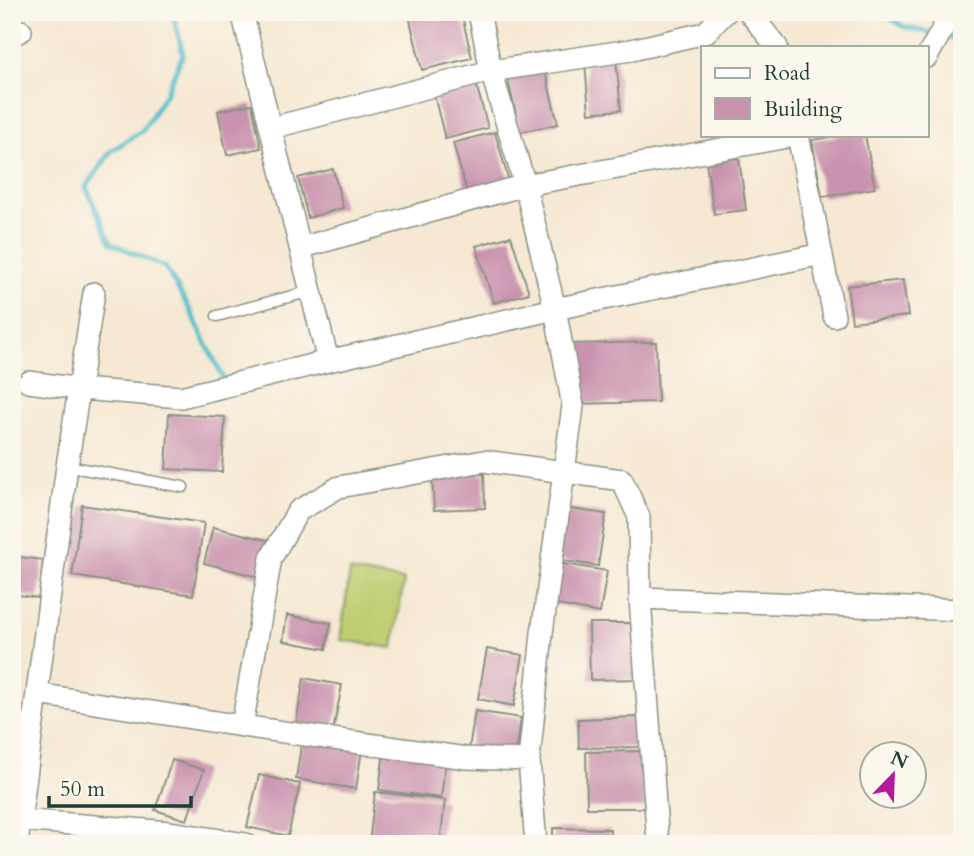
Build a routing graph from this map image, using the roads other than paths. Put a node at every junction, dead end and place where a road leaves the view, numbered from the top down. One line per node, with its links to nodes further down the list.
1 (242, 12): 9 (street)
2 (479, 12): 8 (street)
3 (726, 12): 8 (street)
4 (749, 12): 6 (street)
5 (952, 12): 7 (street)
6 (776, 46)
7 (928, 55)
8 (491, 71): 9 (street); 12 (street)
9 (271, 128): 13 (street)
10 (793, 136): 12 (street)
11 (798, 136): 14 (street)
12 (524, 185): 13 (street); 17 (street)
13 (300, 248): 15 (street)
14 (822, 254): 17 (street); 18 (street)
15 (311, 291): 19 (lane); 20 (street)
16 (94, 293): 22 (street)
17 (555, 309): 20 (street); 24 (street)
18 (834, 316)
19 (217, 317)
20 (328, 361): 22 (street)
21 (29, 382): 22 (street)
22 (80, 389): 23 (street)
23 (67, 466): 25 (lane); 28 (street)
24 (564, 473): 26 (street); 29 (street); 30 (street)
25 (183, 487)
26 (640, 598): 27 (street); 36 (street)
27 (962, 610)
28 (37, 694): 29 (street); 31 (street)
29 (242, 726): 30 (street)
30 (529, 760): 35 (street)
31 (20, 820): 32 (street); 33 (street)
32 (169, 838): 34 (street)
33 (17, 844)
34 (246, 844)
35 (536, 844)
36 (658, 844)

